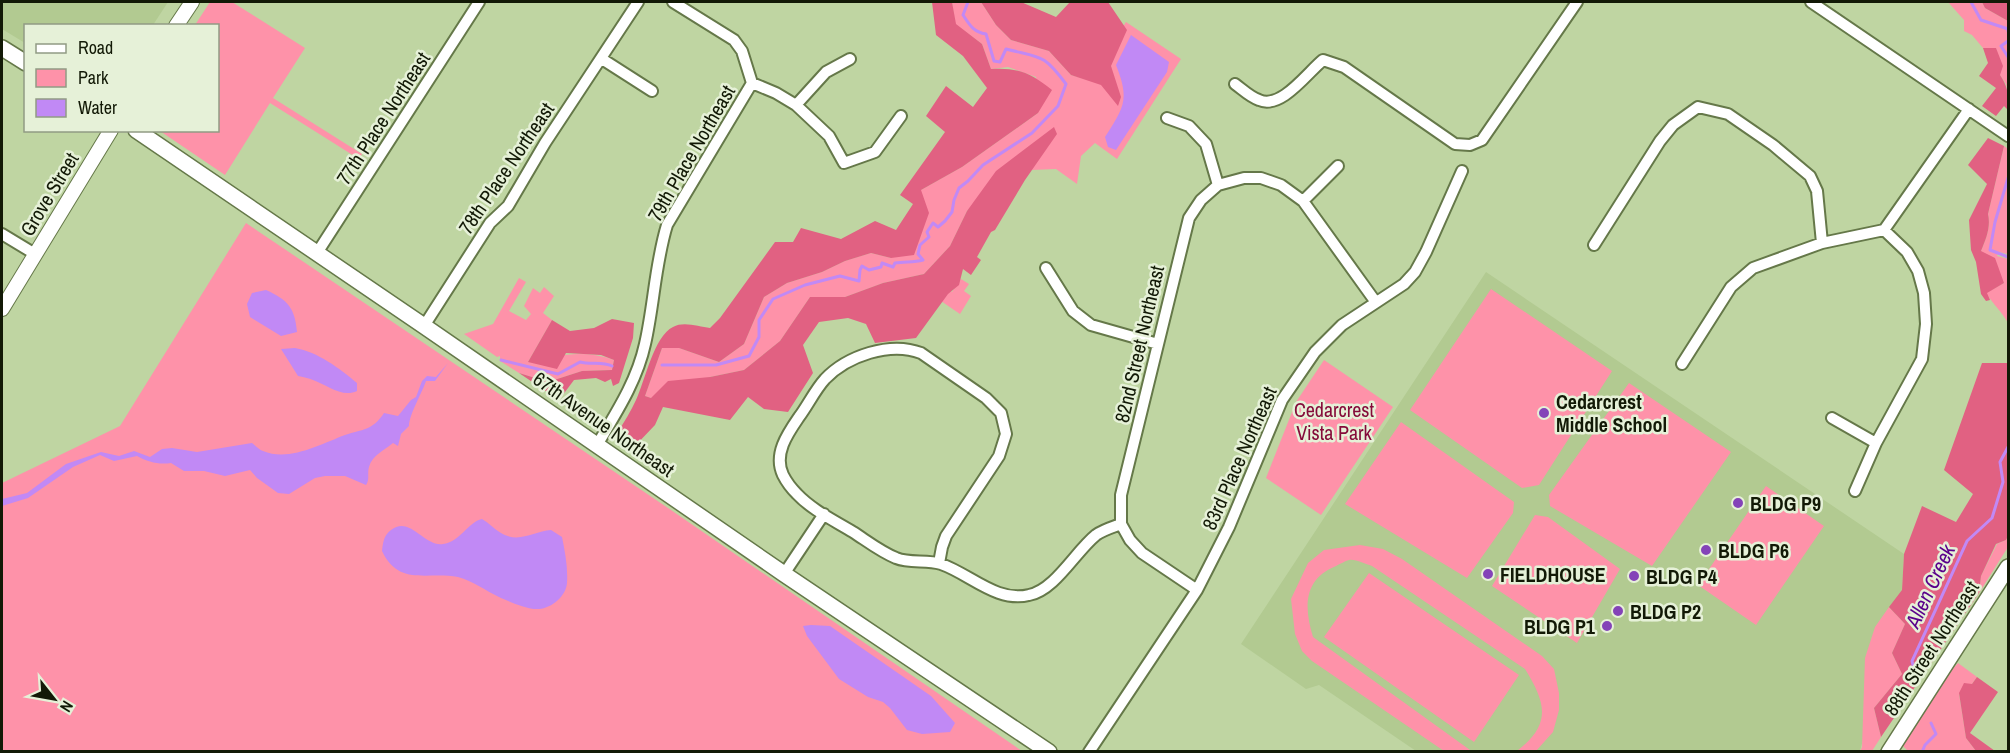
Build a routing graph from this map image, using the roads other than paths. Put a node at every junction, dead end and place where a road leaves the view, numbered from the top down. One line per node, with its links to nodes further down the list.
1 (192, 2): 7 (street)
2 (479, 2): 30 (street, 77th Place Northeast)
3 (638, 2): 10 (street, 78th Place Northeast)
4 (673, 2): 12 (street)
5 (1577, 2): 13 (street)
6 (1810, 2): 16 (street)
7 (177, 24)
8 (2, 48): 11 (main road)
9 (850, 58): 15 (street)
10 (603, 59): 14 (street); 35 (street, 78th Place Northeast)
11 (24, 62)
12 (752, 83): 15 (street); 40 (street, 79th Place Northeast)
13 (1235, 84)
14 (652, 91)
15 (796, 105): 17 (street)
16 (1968, 109): 21 (street); 26 (street)
17 (901, 116)
18 (1167, 118): 24 (street)
19 (110, 132): 31 (street, Grove Street)
20 (139, 132): 30 (main road, 67th Avenue Northeast)
21 (2008, 136)
22 (1338, 166): 25 (street)
23 (1462, 171): 33 (street, 83rd Place Northeast)
24 (1218, 185): 25 (street); 36 (street, 82nd Street Northeast)
25 (1303, 201): 33 (street)
26 (1884, 230): 28 (street); 39 (street)
27 (2, 234): 31 (street)
28 (1822, 243): 29 (street); 37 (street)
29 (1594, 244)
30 (317, 253): 35 (main road, 67th Avenue Northeast)
31 (35, 254): 34 (street, Grove Street)
32 (1046, 268): 36 (street)
33 (1375, 301): 47 (street, 83rd Place Northeast)
34 (2, 309)
35 (424, 326): 40 (main road, 67th Avenue Northeast)
36 (1158, 344): 43 (street, 82nd Street Northeast)
37 (1682, 364)
38 (1832, 418): 39 (street)
39 (1876, 443): 41 (street)
40 (597, 444): 46 (main road, 67th Avenue Northeast)
41 (1855, 491)
42 (824, 514): 44 (street); 44 (street); 46 (street)
43 (1121, 524): 44 (street); 47 (street)
44 (939, 563)
45 (2008, 567): 50 (main road, 88th Street Northeast)
46 (784, 574): 48 (main road, 67th Avenue Northeast)
47 (1197, 590): 49 (street, 83rd Place Northeast)
48 (1049, 752)
49 (1089, 752)
50 (1889, 752)

